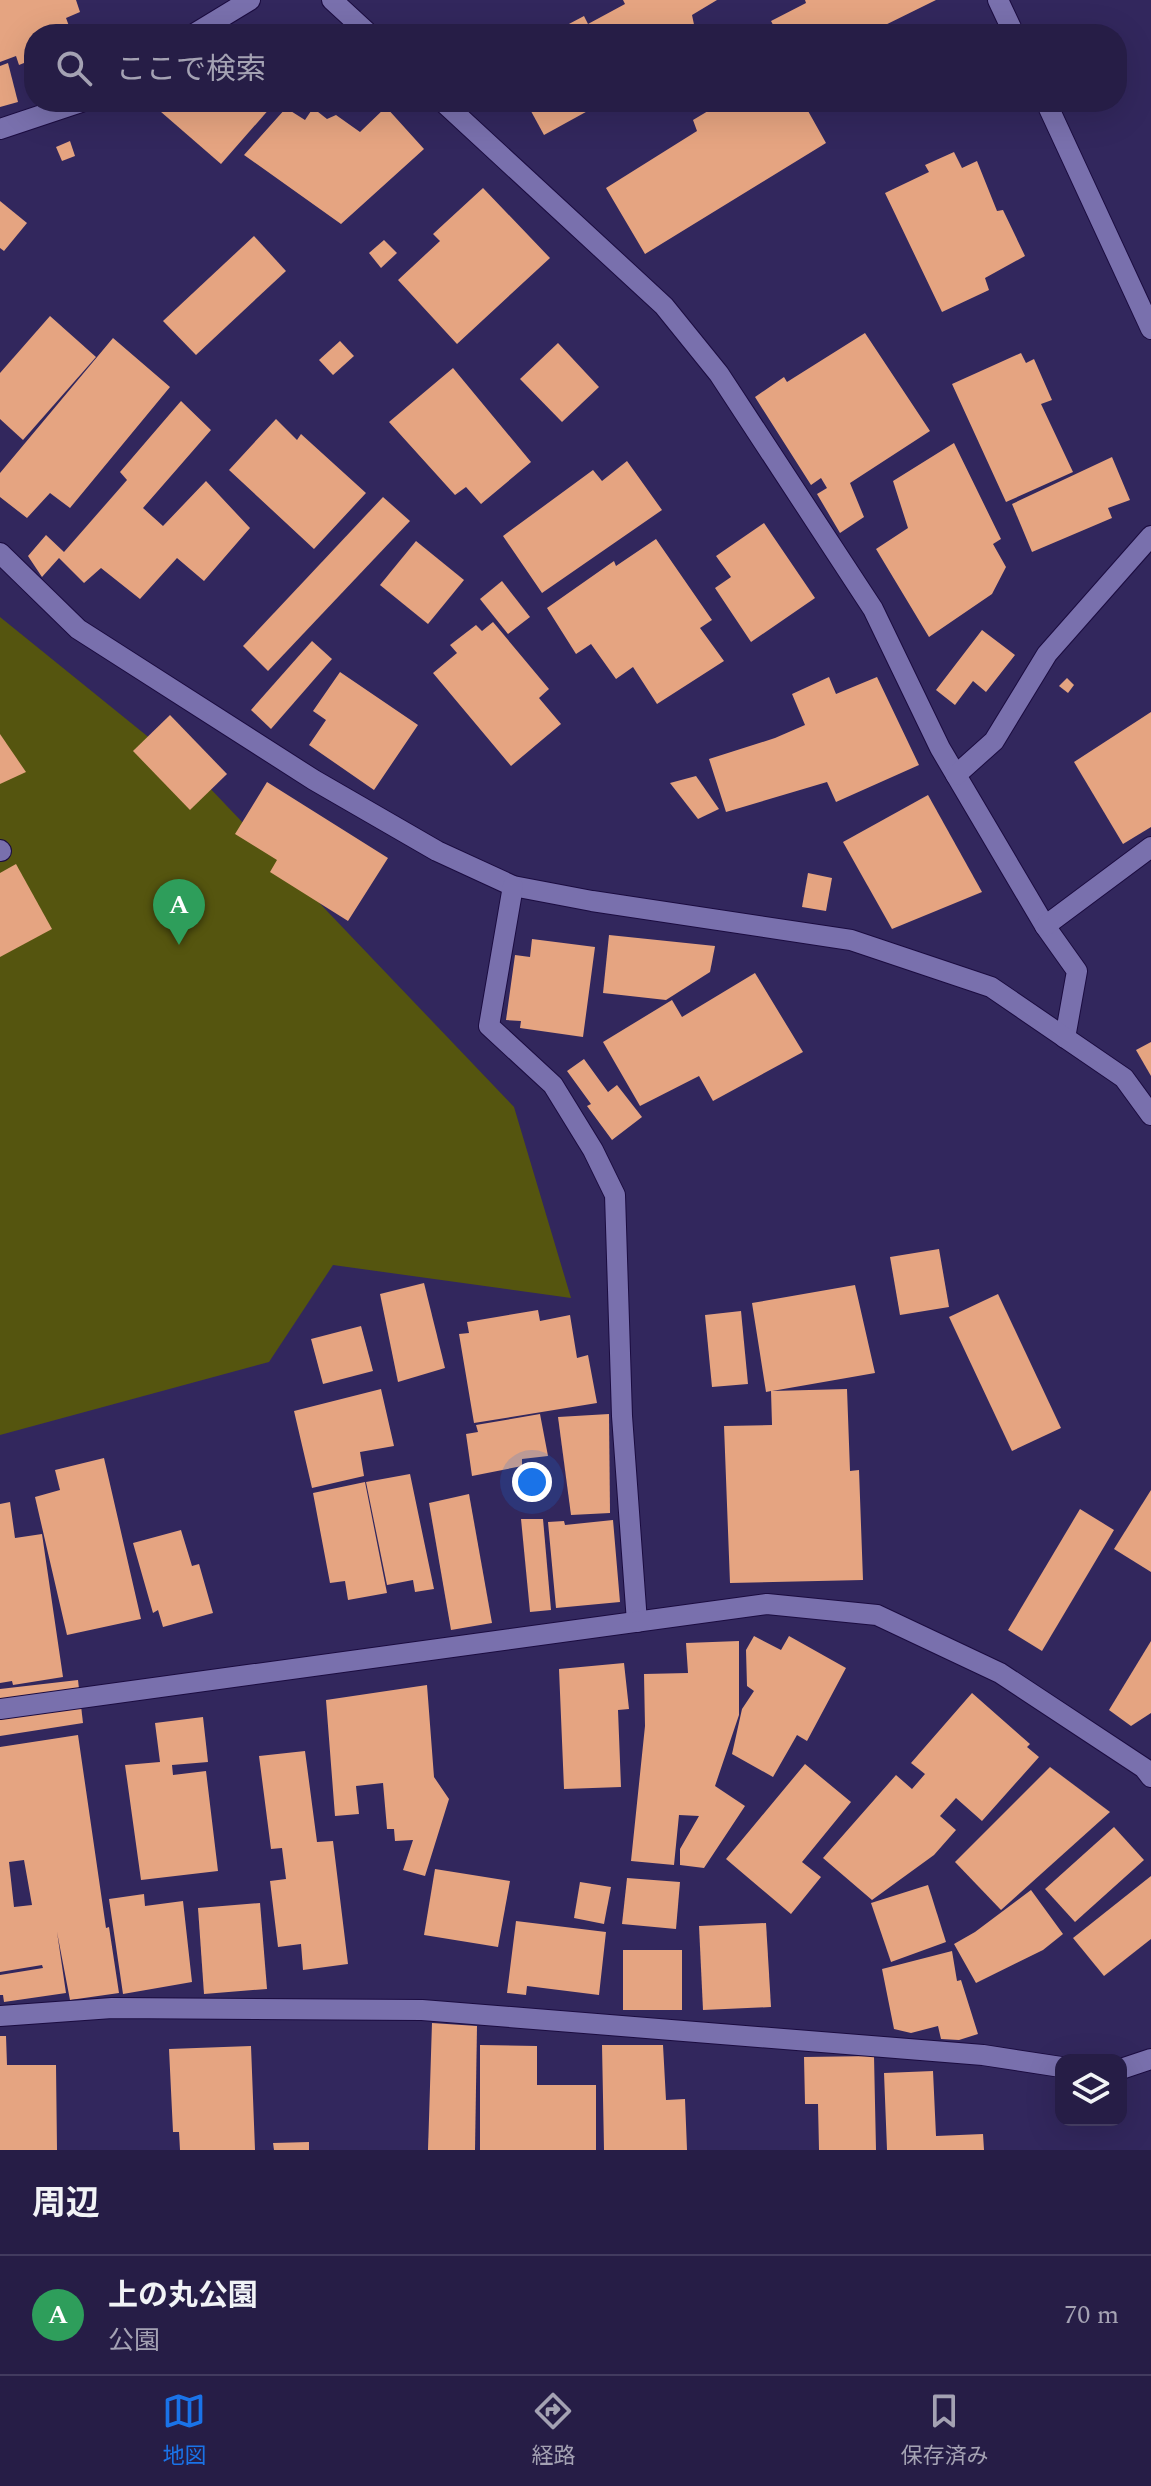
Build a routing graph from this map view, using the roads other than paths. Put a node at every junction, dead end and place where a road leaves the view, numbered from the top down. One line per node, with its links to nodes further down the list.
1 (250, 0): 4 (street)
2 (332, 0): 5 (street)
3 (998, 0): 6 (street)
4 (210, 24)
5 (358, 24)
6 (1009, 24)
7 (51, 112): 10 (street)
8 (454, 112): 14 (street)
9 (1051, 112): 11 (street)
10 (0, 129)
11 (1151, 329)
12 (1151, 536): 14 (street)
13 (0, 553): 16 (street)
14 (956, 775): 17 (street)
15 (1151, 847): 17 (street)
16 (513, 886): 18 (street); 20 (street)
17 (1045, 926): 18 (street)
18 (1065, 1038): 19 (street)
19 (1151, 1115)
20 (637, 1622): 21 (street); 22 (street)
21 (0, 1709)
22 (1149, 1769)
23 (0, 2016): 25 (street)
24 (1151, 2059): 26 (street)
25 (1055, 2066)
26 (1127, 2067)

